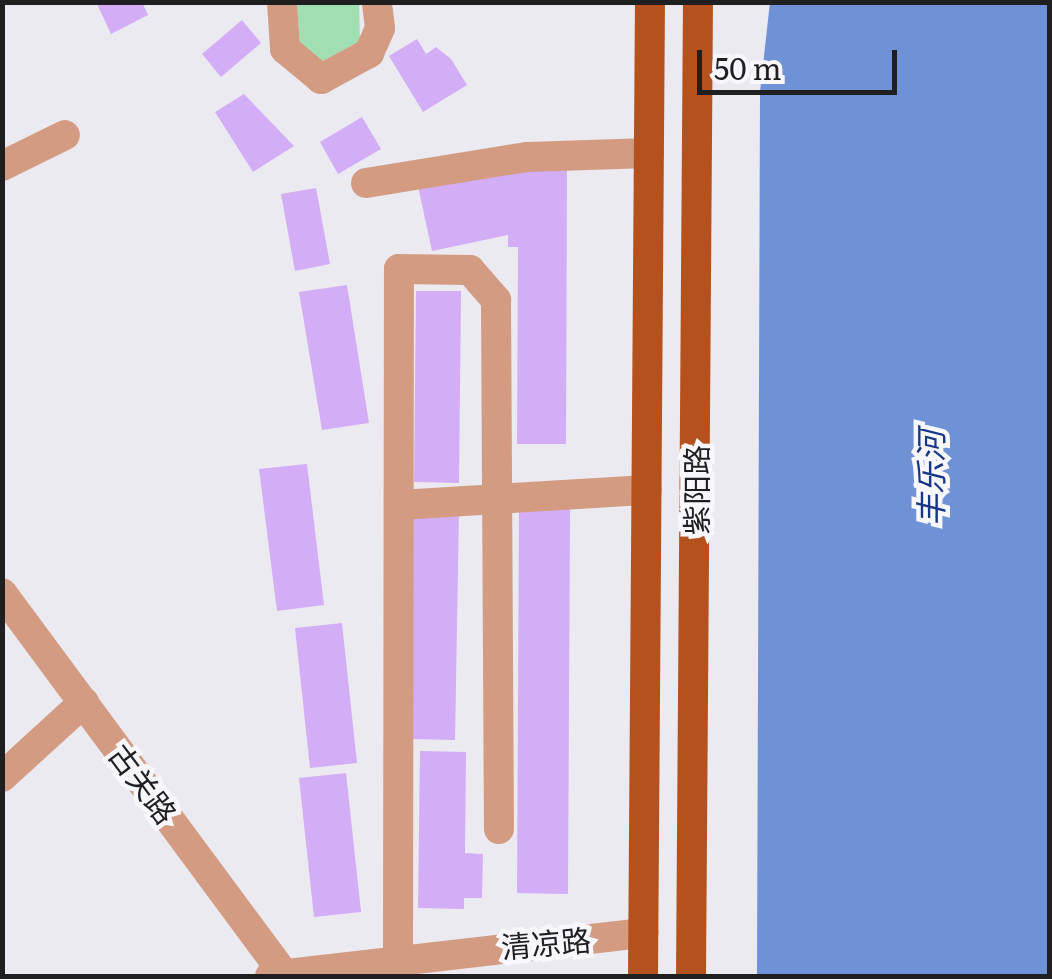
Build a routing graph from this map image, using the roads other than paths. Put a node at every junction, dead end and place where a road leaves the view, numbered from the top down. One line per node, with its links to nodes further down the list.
1 (282, 2): 4 (street)
2 (650, 2): 6 (main road, 紫阳路)
3 (698, 2): 20 (main road, 紫阳路)
4 (384, 6)
5 (65, 135): 7 (street)
6 (649, 153): 8 (street); 9 (main road, 紫阳路)
7 (2, 166)
8 (366, 183)
9 (646, 490): 10 (street); 16 (main road, 紫阳路)
10 (497, 497): 11 (street); 11 (street); 15 (street)
11 (399, 506): 17 (street)
12 (2, 593): 13 (street, 古关路)
13 (84, 702): 14 (street); 18 (street, 古关路)
14 (2, 778)
15 (499, 829)
16 (644, 933): 17 (street, 清凉路); 19 (main road, 紫阳路)
17 (398, 957): 18 (street, 清凉路)
18 (277, 975)
19 (644, 976)
20 (691, 976)

